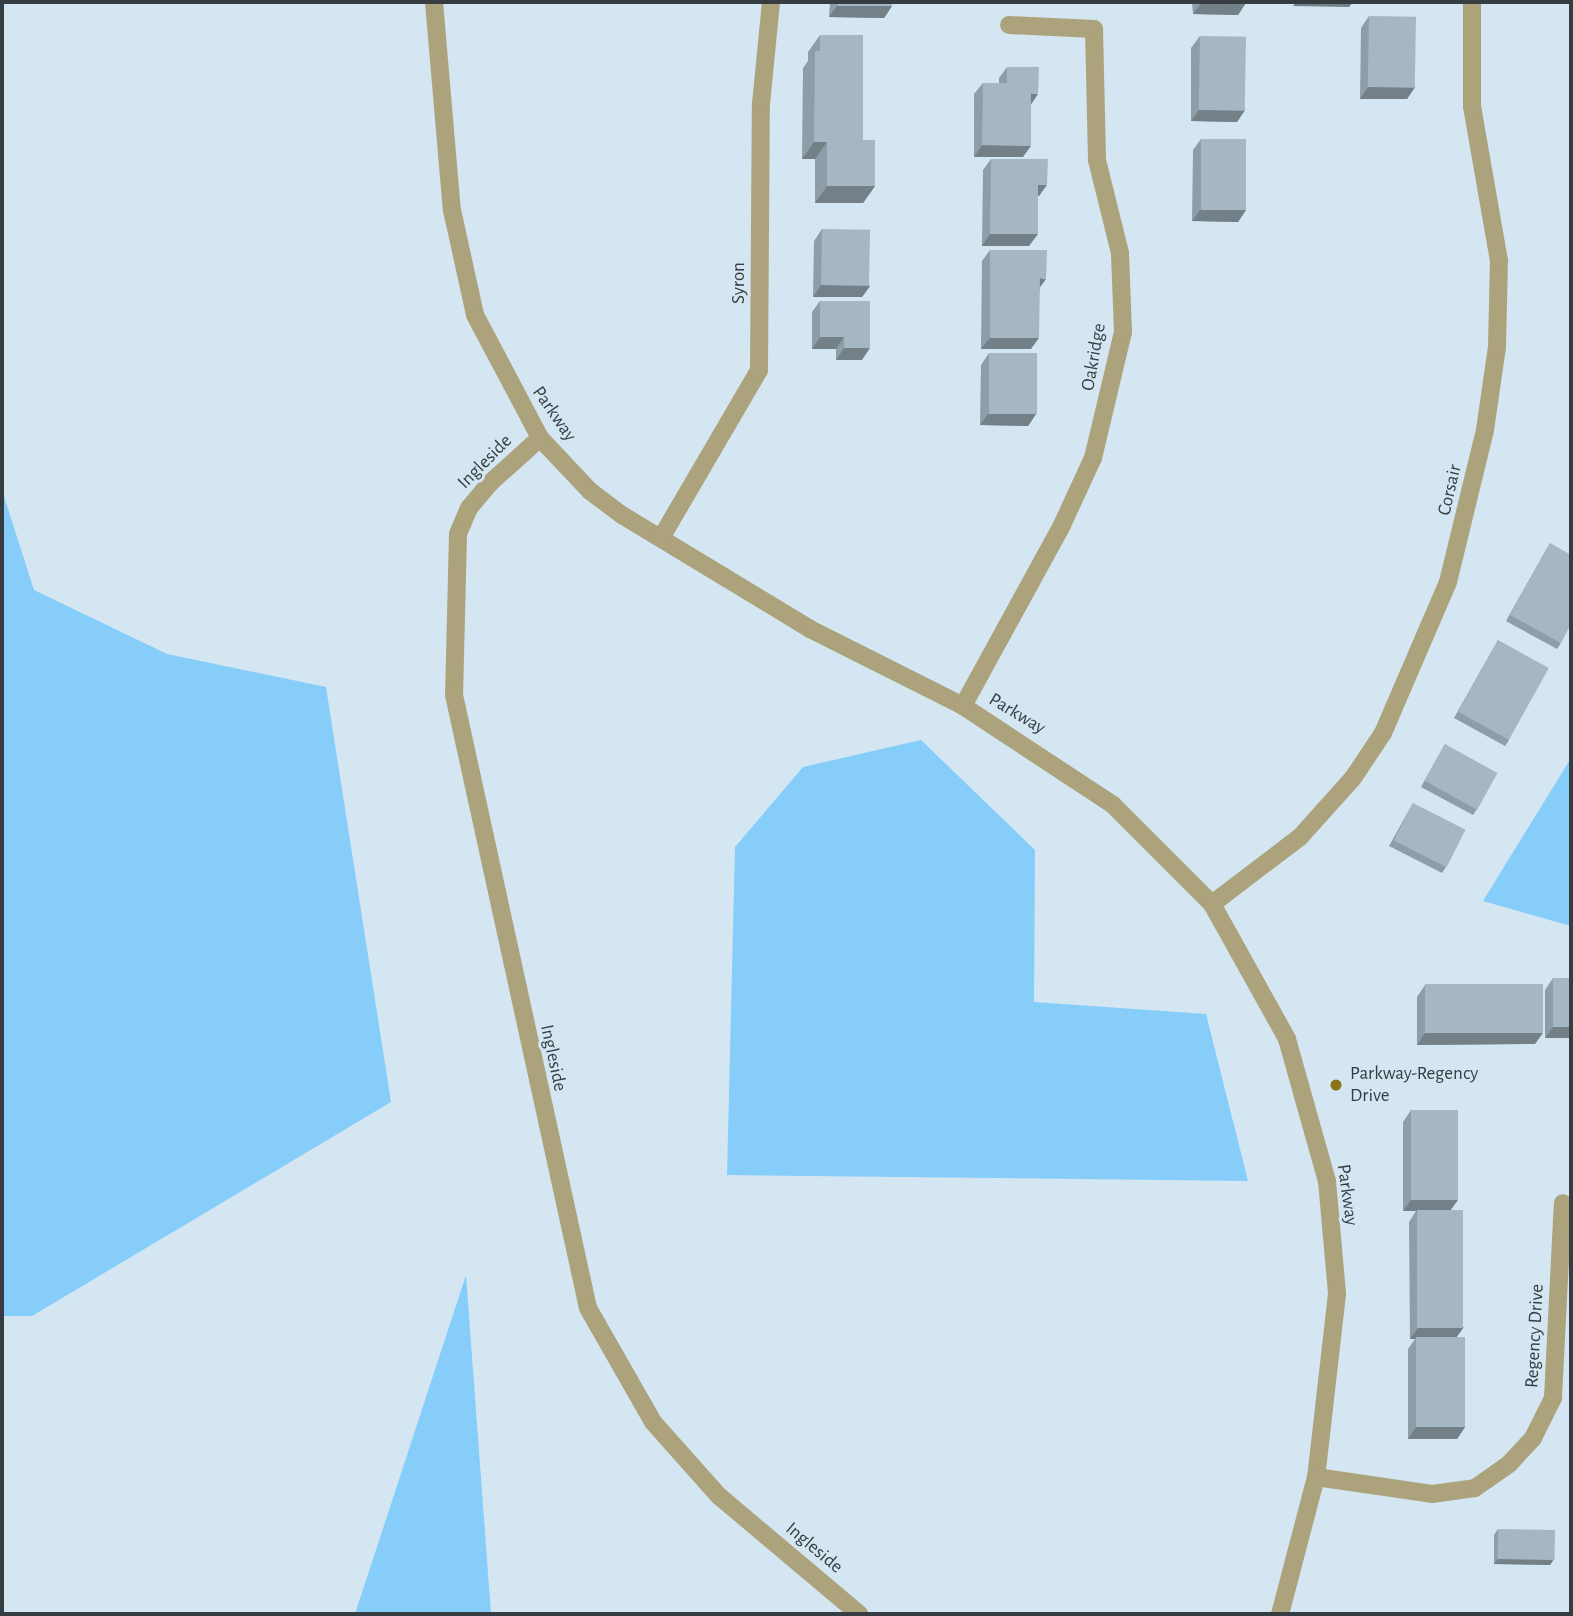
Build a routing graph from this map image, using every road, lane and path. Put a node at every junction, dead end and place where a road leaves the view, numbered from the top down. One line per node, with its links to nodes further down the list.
1 (434, 2): 5 (street, Parkway)
2 (771, 2): 6 (street, Syron)
3 (1472, 2): 8 (street, Corsair)
4 (1009, 25): 7 (street, Oakridge)
5 (540, 438): 6 (street, Parkway); 11 (street, Ingleside)
6 (660, 538): 7 (street, Parkway)
7 (963, 706): 8 (street, Parkway)
8 (1212, 904): 10 (street, Parkway)
9 (1563, 1203): 10 (street, Regency Drive)
10 (1316, 1477): 12 (street, Parkway)
11 (859, 1614)
12 (1280, 1614)

